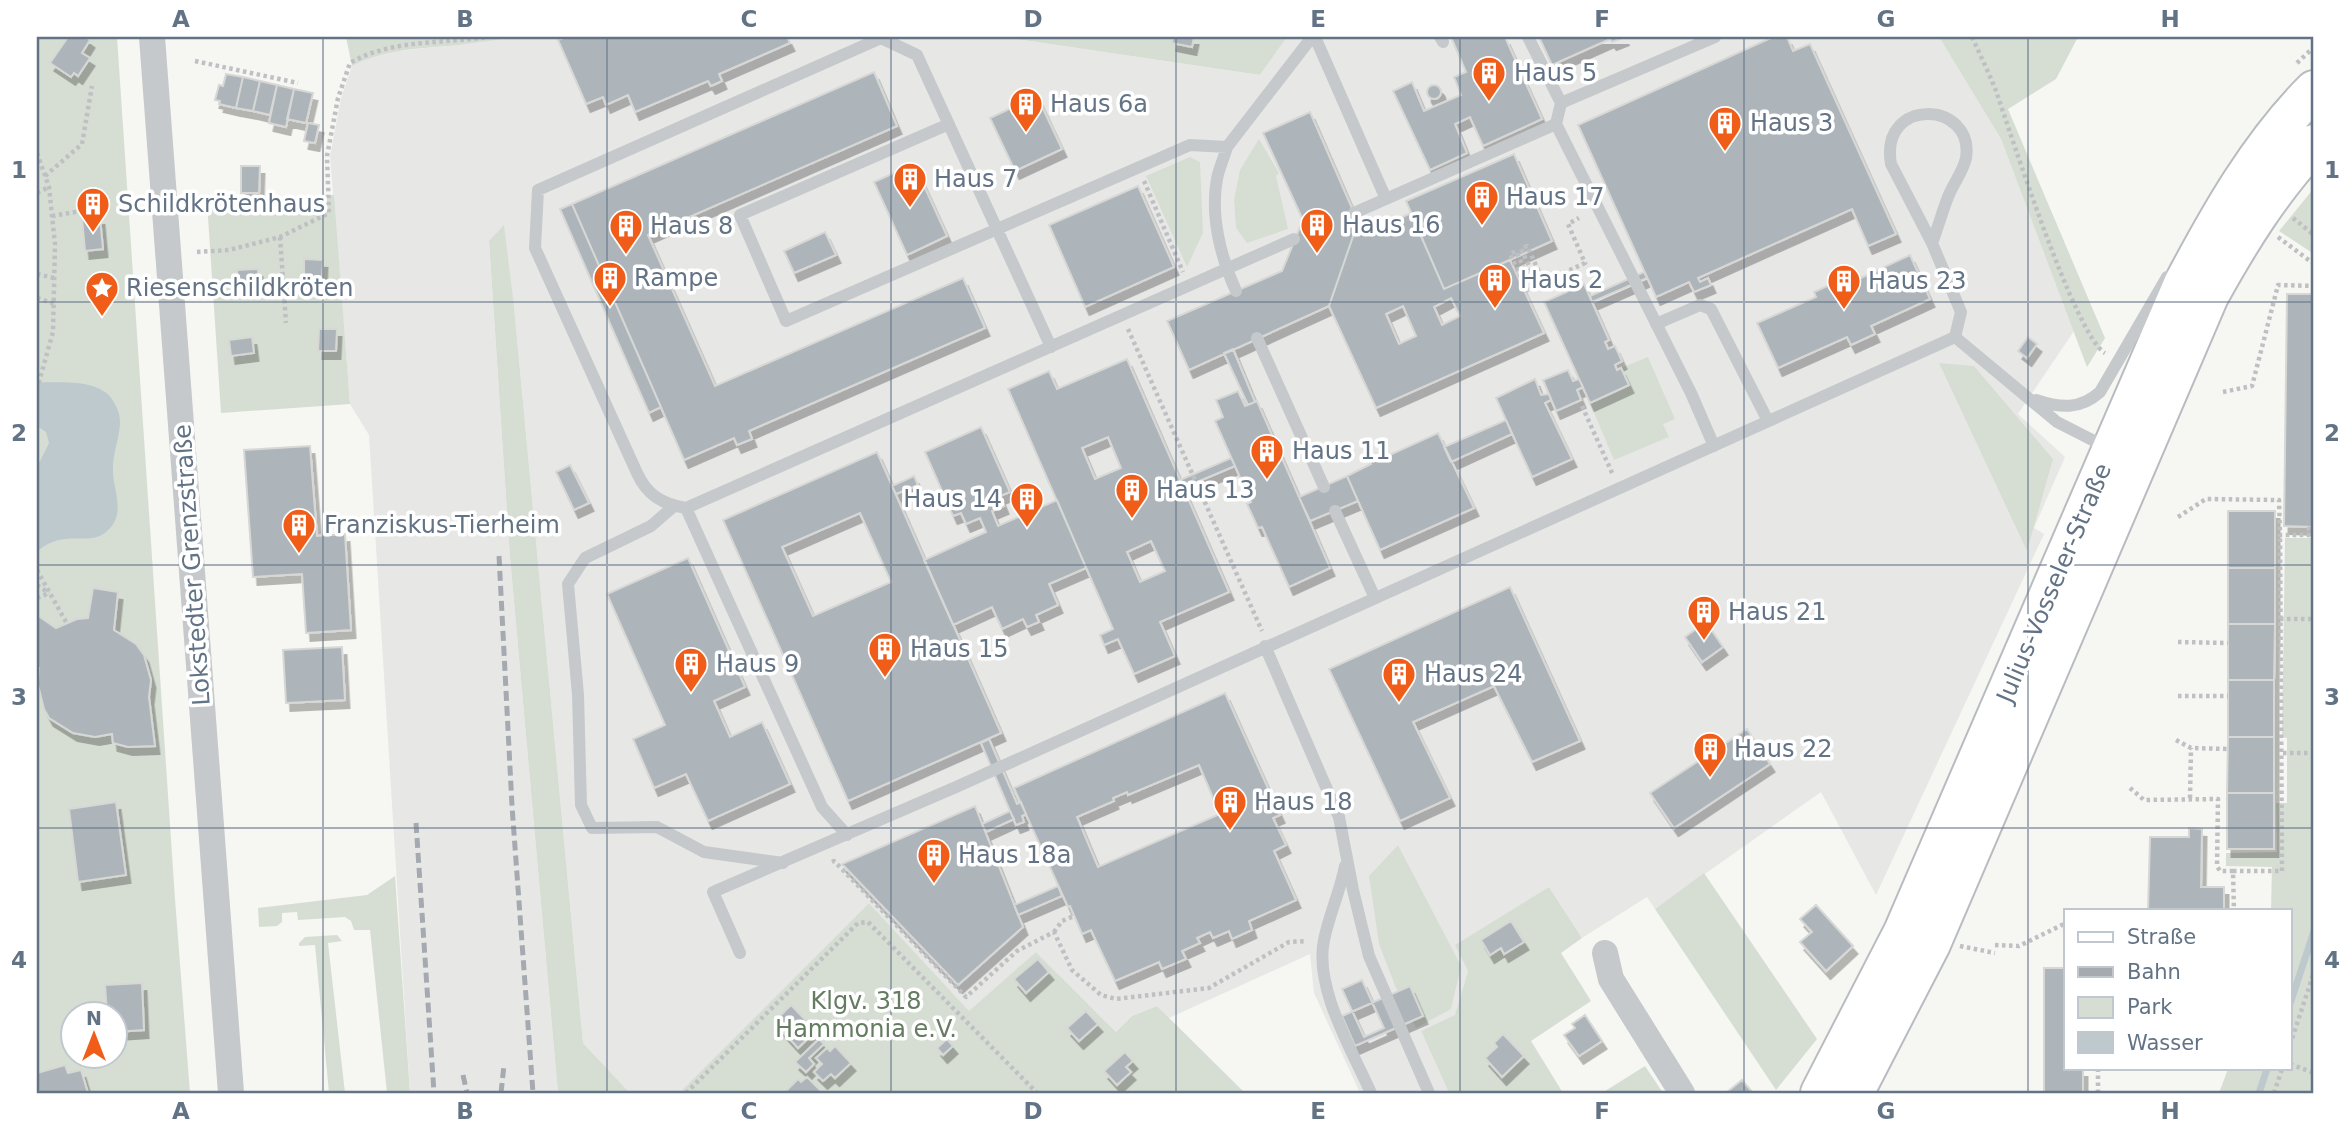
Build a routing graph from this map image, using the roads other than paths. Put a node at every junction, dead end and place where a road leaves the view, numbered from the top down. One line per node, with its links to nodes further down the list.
1 (152, 37): 38 (street, Lokstedter Grenzstraße)
2 (880, 37): 8 (lane); 29 (lane)
3 (1313, 37): 11 (lane); 12 (lane)
4 (1528, 37): 7 (lane)
5 (1715, 37): 7 (lane)
6 (2314, 90): 16 (main road, Julius-Vosseler-Straße)
7 (1561, 103): 9 (lane)
8 (949, 124): 14 (lane); 14 (lane)
9 (1556, 124): 12 (lane); 20 (lane)
10 (2314, 144): 43 (main road, Julius-Vosseler-Straße)
11 (1227, 147): 14 (lane); 18 (lane)
12 (1386, 199): 13 (lane)
13 (1354, 213)
14 (997, 229): 23 (lane)
15 (1294, 239): 18 (lane)
16 (2206, 241): 24 (lane); 27 (main road, Julius-Vosseler-Straße)
17 (1932, 243): 17 (lane); 21 (lane)
18 (1226, 269): 19 (lane); 23 (lane)
19 (1236, 292)
20 (1657, 324): 25 (lane); 26 (lane)
21 (1955, 337): 24 (lane); 25 (lane)
22 (1257, 338): 28 (lane)
23 (1051, 347): 29 (lane)
24 (2029, 398): 27 (lane)
25 (1768, 421): 26 (lane)
26 (1714, 446): 31 (lane)
27 (2112, 450): 42 (main road, Julius-Vosseler-Straße)
28 (1324, 486)
29 (680, 507): 33 (lane); 35 (lane)
30 (1335, 511): 31 (lane)
31 (1374, 598): 32 (lane)
32 (1265, 646): 33 (lane); 34 (lane)
33 (847, 835): 35 (lane)
34 (1346, 856): 39 (lane); 40 (lane)
35 (783, 863): 36 (lane)
36 (740, 953)
37 (1605, 953): 41 (street)
38 (231, 1093)
39 (1371, 1093)
40 (1429, 1093)
41 (1682, 1093)
42 (1820, 1093)
43 (1854, 1093)

